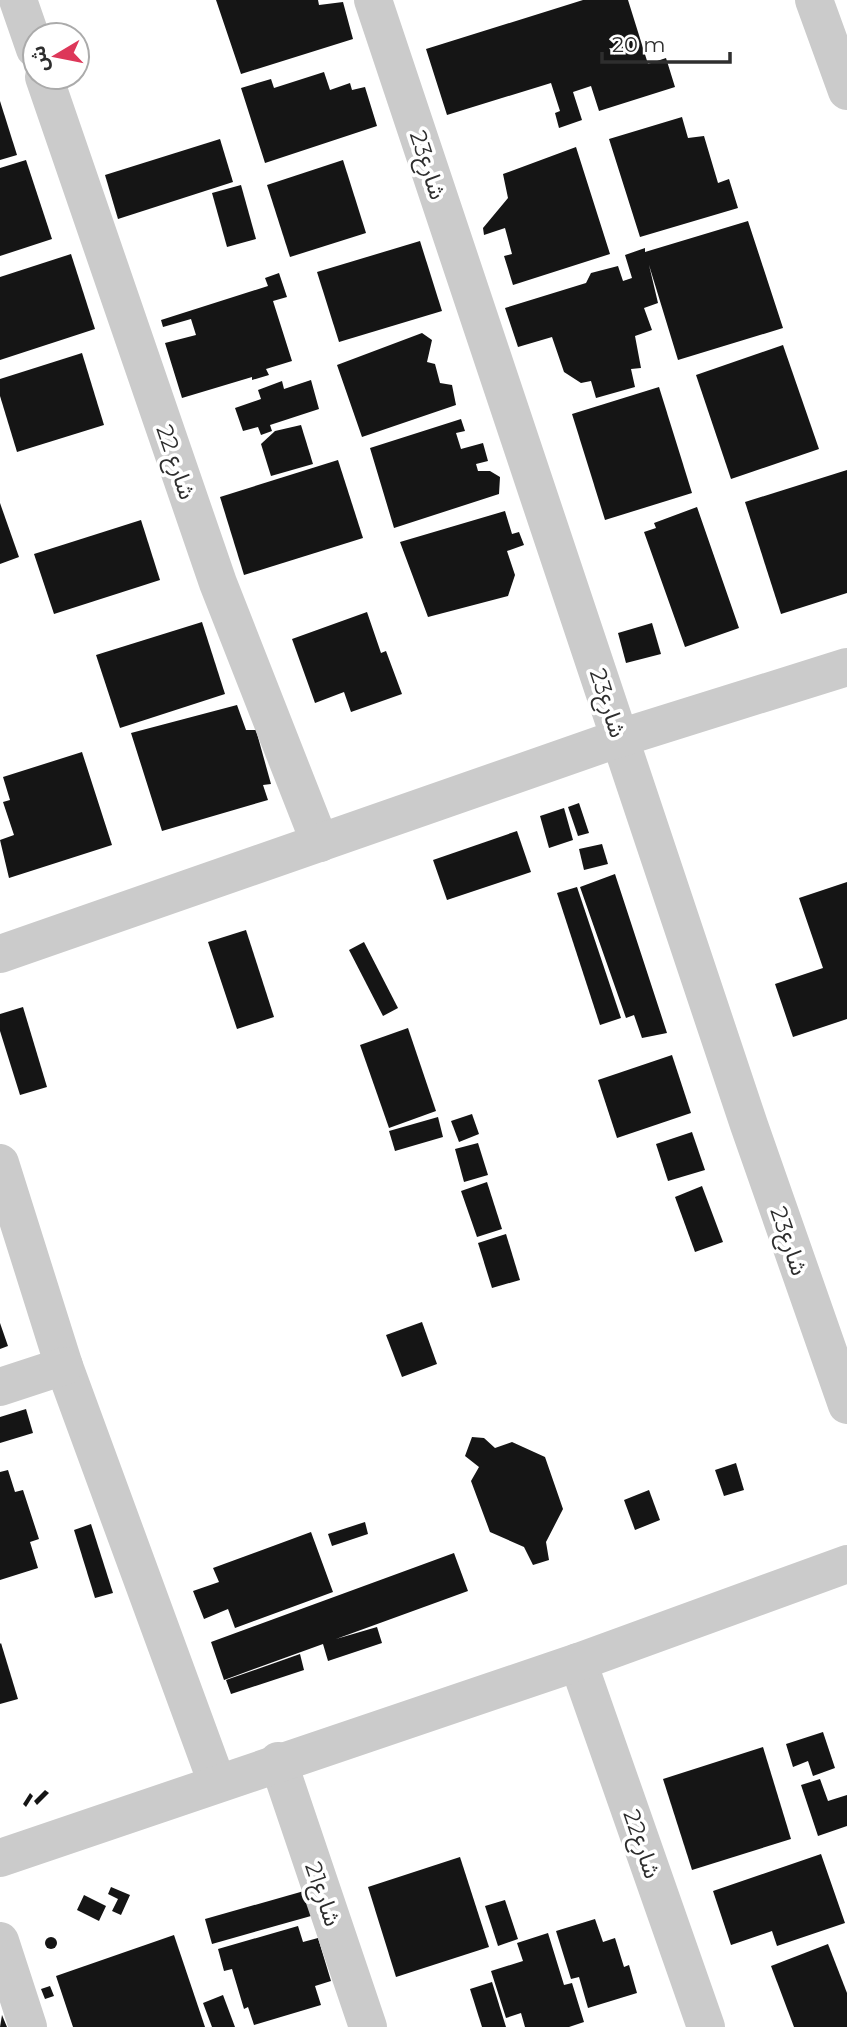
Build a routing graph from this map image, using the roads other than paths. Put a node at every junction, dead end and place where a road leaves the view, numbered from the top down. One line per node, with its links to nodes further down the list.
1 (373, 0): 6 (street, شارع23)
2 (814, 0): 4 (street)
3 (49, 91): 7 (street, شارع 22)
4 (847, 91)
5 (847, 667): 6 (street)
6 (620, 738): 7 (street); 12 (street, شارع23)
7 (320, 844): 8 (street)
8 (1, 950)
9 (0, 1163): 10 (street)
10 (64, 1366): 11 (street); 16 (street)
11 (0, 1387)
12 (847, 1405)
13 (847, 1564): 14 (street)
14 (578, 1662): 15 (street); 21 (street, شارع22)
15 (278, 1761): 16 (street); 20 (street, شارع21)
16 (217, 1783): 17 (street)
17 (0, 1858)
18 (0, 1941): 19 (street)
19 (28, 2027)
20 (368, 2027)
21 (706, 2027)

